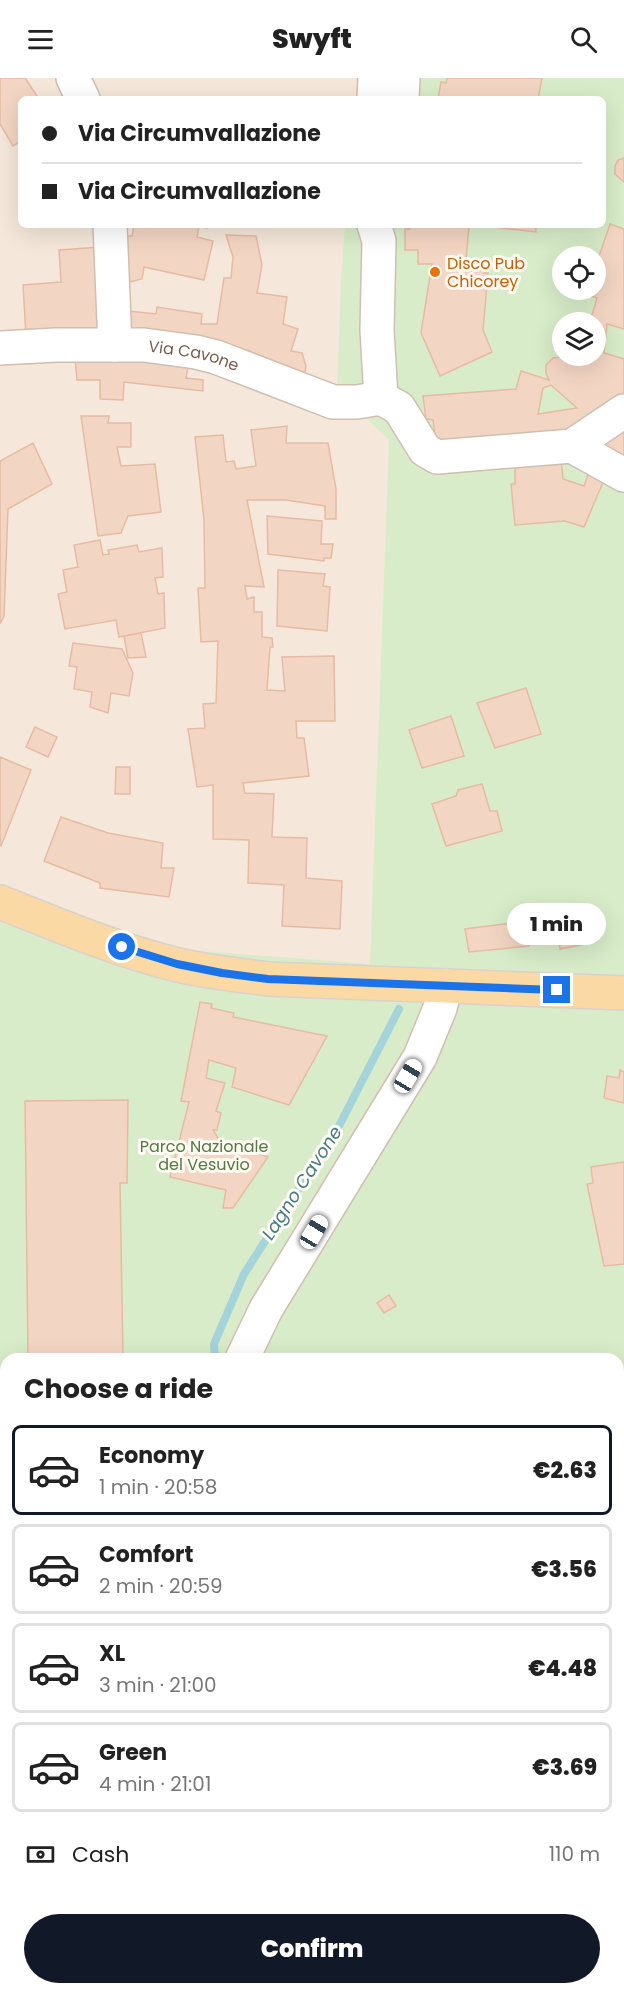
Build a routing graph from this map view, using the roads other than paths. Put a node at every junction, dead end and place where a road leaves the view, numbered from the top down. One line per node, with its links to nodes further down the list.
1 (73, 78): 4 (street)
2 (375, 78): 5 (street)
3 (403, 78): 6 (street)
4 (82, 96)
5 (374, 96)
6 (402, 96)
7 (110, 228): 9 (street)
8 (380, 230): 11 (street)
9 (115, 345): 10 (street, Via Cavone); 11 (street, Via Cavone)
10 (0, 348)
11 (381, 398): 13 (street)
12 (624, 411): 13 (street)
13 (572, 446): 14 (street)
14 (624, 475)
15 (0, 902): 16 (main road)
16 (431, 986): 17 (main road); 18 (street)
17 (624, 993)
18 (245, 1353)

